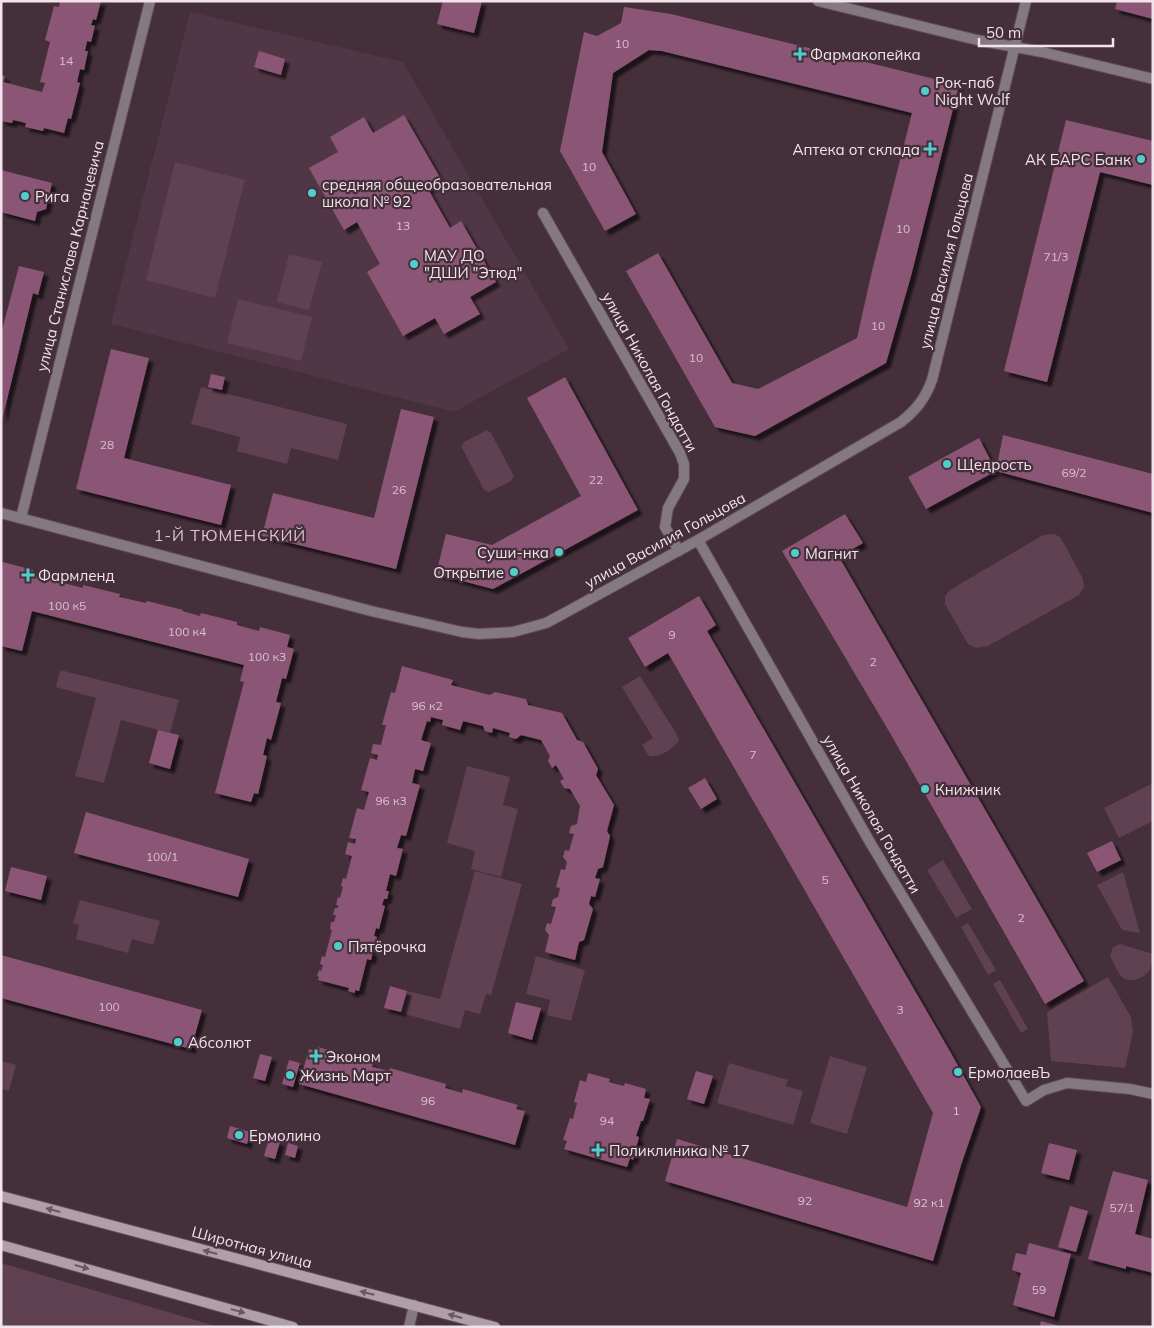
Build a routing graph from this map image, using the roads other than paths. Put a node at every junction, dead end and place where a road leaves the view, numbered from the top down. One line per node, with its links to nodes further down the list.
1 (150, 1): 8 (street, улица Станислава Карнацевича)
2 (818, 1): 4 (street)
3 (1026, 1): 4 (street, улица Василия Гольцова)
4 (1015, 46): 5 (street); 9 (street, улица Василия Гольцова)
5 (1153, 79)
6 (543, 213): 10 (street, улица Николая Гондатти)
7 (1, 513): 8 (street, улица Василия Гольцова)
8 (21, 518): 10 (street, улица Василия Гольцова)
9 (698, 540): 10 (street, улица Василия Гольцова); 11 (street, улица Николая Гондатти)
10 (679, 550)
11 (1153, 1094)
12 (1, 1196): 14 (main road, Широтная улица, one-way to 12)
13 (1, 1245): 15 (main road, one-way to 15)
14 (414, 1305): 16 (street); 17 (main road, Широтная улица, one-way to 14)
15 (292, 1327)
16 (409, 1327)
17 (495, 1327)

